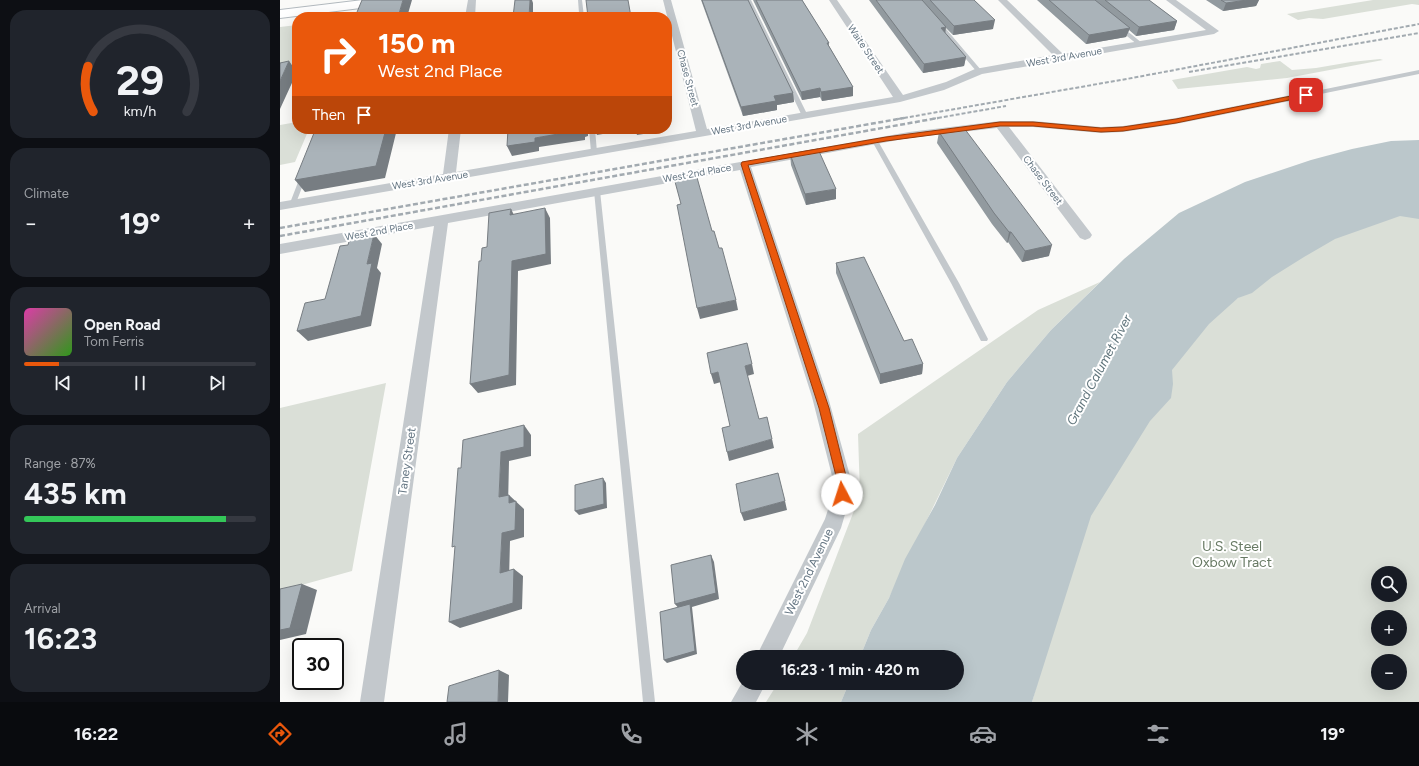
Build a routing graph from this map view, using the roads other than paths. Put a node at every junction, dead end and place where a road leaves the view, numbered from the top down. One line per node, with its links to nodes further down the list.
1 (393, 0): 9 (main road)
2 (472, 0): 11 (street)
3 (580, 0): 12 (lane)
4 (667, 0): 13 (street, Chase Street)
5 (749, 0): 25 (lane)
6 (833, 0): 24 (street, Waite Street)
7 (1002, 0): 20 (street)
8 (1170, 0): 19 (street, West 3rd Avenue)
9 (368, 4): 10 (main road)
10 (298, 12)
11 (471, 12)
12 (581, 12)
13 (670, 12)
14 (292, 13): 15 (main road)
15 (280, 14)
16 (934, 18): 21 (lane)
17 (672, 19): 29 (street, Chase Street)
18 (1116, 24): 19 (lane)
19 (1140, 44): 20 (street, West 3rd Avenue)
20 (1061, 57): 21 (street, West 3rd Avenue)
21 (979, 71): 24 (street, West 3rd Avenue)
22 (1419, 72): 23 (lane)
23 (1306, 95): 26 (street, West 2nd Place)
24 (900, 99): 25 (street, West 3rd Avenue)
25 (805, 116): 29 (street, West 3rd Avenue)
26 (1000, 124): 30 (street, West 2nd Place); 39 (street, Chase Street)
27 (454, 134): 34 (street)
28 (592, 134): 31 (lane)
29 (703, 134): 31 (street, West 3rd Avenue)
30 (875, 141): 32 (street, West 2nd Place); 41 (lane)
31 (594, 152): 34 (street, West 3rd Avenue)
32 (744, 164): 35 (street, West 2nd Place); 42 (street, West 2nd Avenue)
33 (304, 174): 36 (lane)
34 (449, 177): 36 (street, West 3rd Avenue)
35 (597, 191): 38 (street, West 2nd Place); 45 (lane)
36 (293, 203): 37 (street, West 3rd Avenue)
37 (280, 206)
38 (442, 219): 40 (street, West 2nd Place); 44 (street, Taney Street)
39 (1085, 235)
40 (280, 249)
41 (984, 338)
42 (771, 650)
43 (751, 690): 46 (street)
44 (372, 702)
45 (650, 702)
46 (743, 702)

